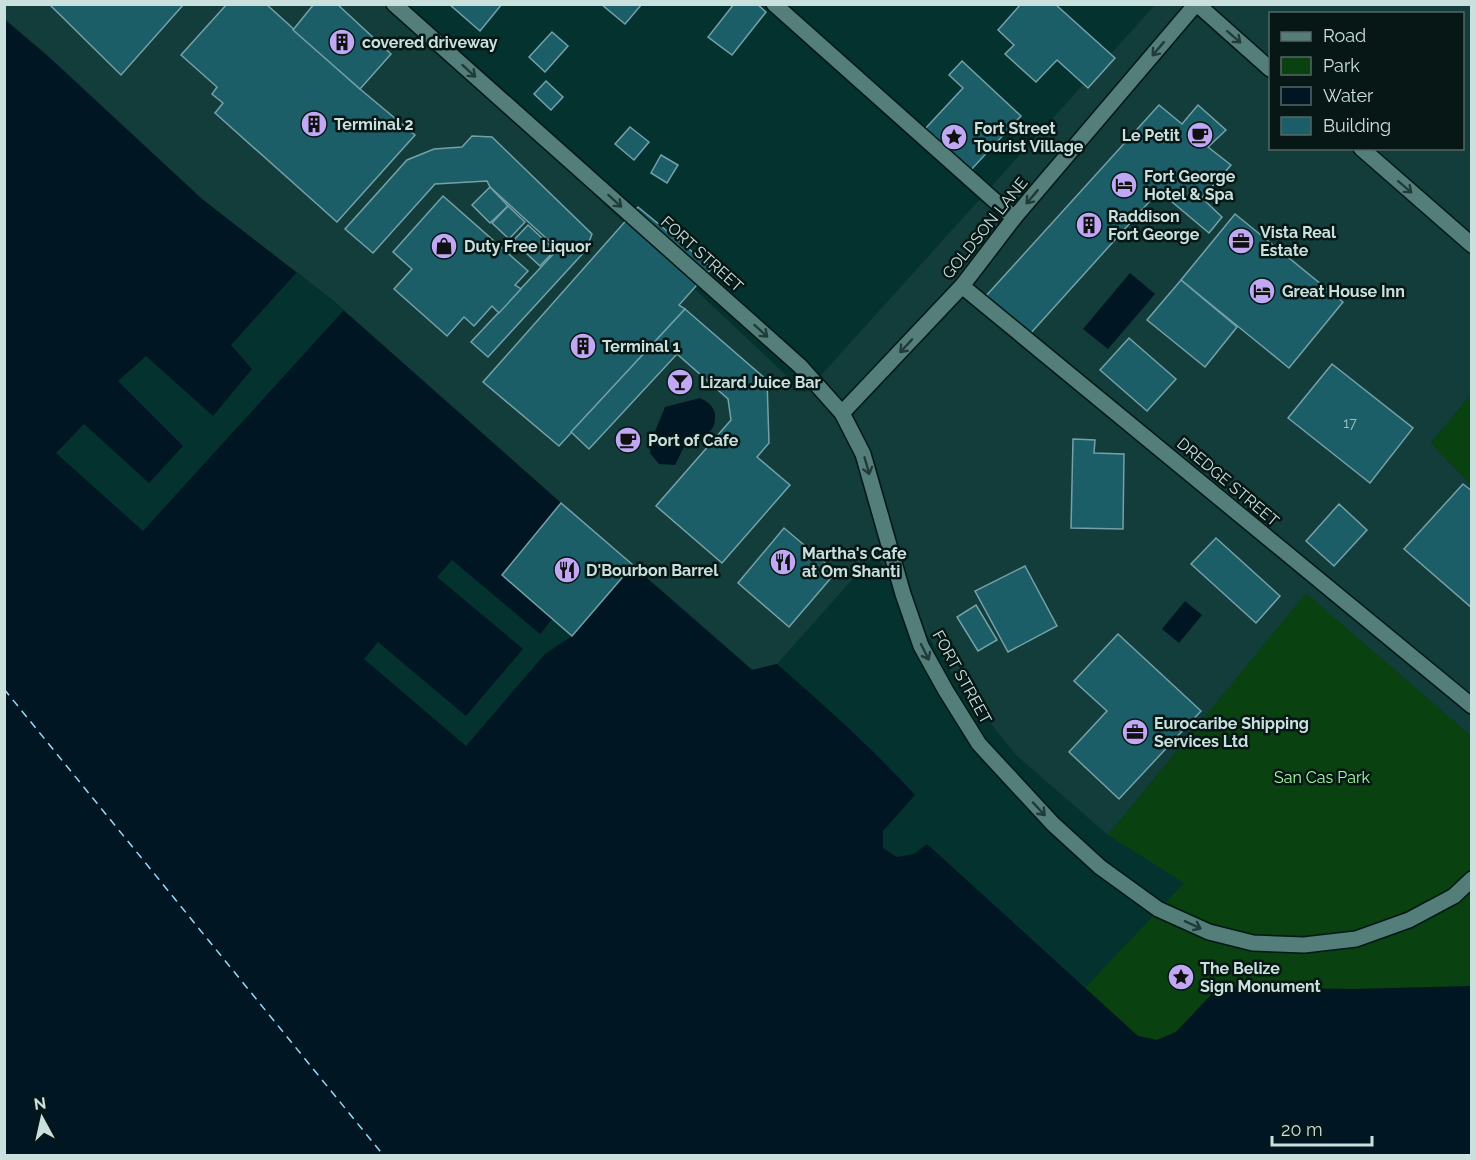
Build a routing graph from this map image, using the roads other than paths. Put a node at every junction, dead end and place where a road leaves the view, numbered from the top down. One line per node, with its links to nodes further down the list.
1 (394, 4): 9 (street, FORT STREET, one-way to 9)
2 (774, 4): 6 (street)
3 (1197, 4): 4 (street, one-way to 4); 6 (street, GOLDSON LANE, one-way to 6)
4 (1269, 68)
5 (1363, 150): 7 (street, one-way to 7)
6 (1014, 218): 8 (street, GOLDSON LANE)
7 (1472, 245)
8 (962, 286): 9 (street, GOLDSON LANE, one-way to 9); 10 (street, DREDGE STREET)
9 (842, 413): 11 (street, FORT STREET, one-way to 11)
10 (1472, 706)
11 (1472, 879)

